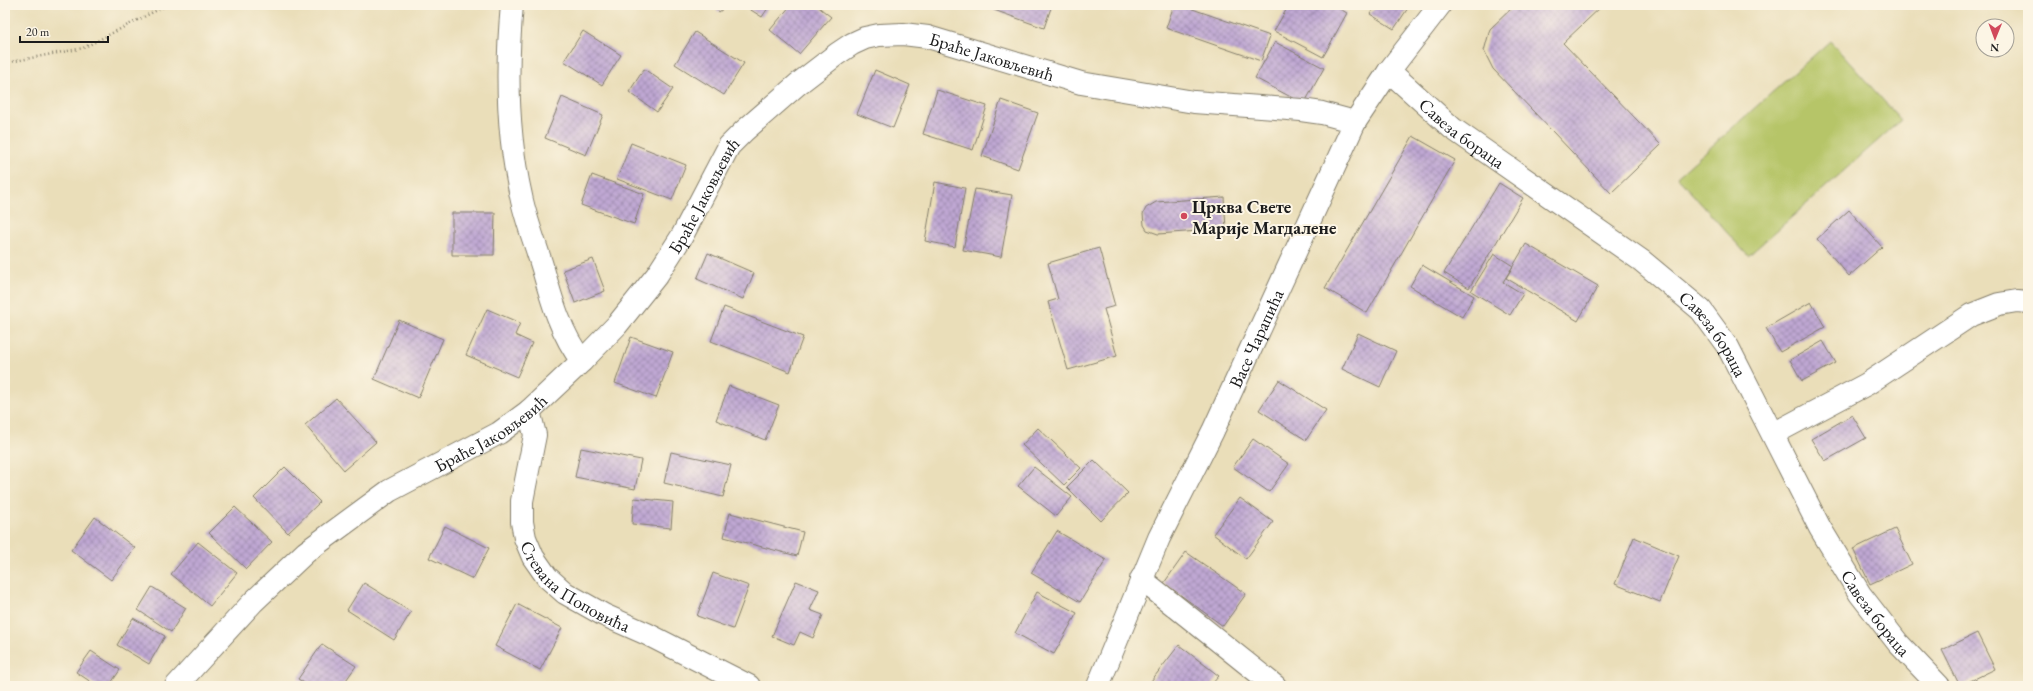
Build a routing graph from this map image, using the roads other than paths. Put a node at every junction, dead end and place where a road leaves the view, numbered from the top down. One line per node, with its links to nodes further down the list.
1 (512, 5): 6 (street)
2 (1440, 5): 3 (street, Васе Чарапића)
3 (1389, 71): 4 (street, Васе Чарапића); 8 (street, Савеза бораца)
4 (1355, 122): 6 (street, Браће Јаковљевић); 9 (street, Васе Чарапића)
5 (2028, 302): 8 (street)
6 (582, 361): 7 (street, Браће Јаковљевић)
7 (529, 411): 10 (street, Браће Јаковљевић); 11 (street, Стевана Поповића)
8 (1773, 434): 14 (street, Савеза бораца)
9 (1141, 579): 12 (street, Васе Чарапића); 13 (street)
10 (176, 686)
11 (749, 686)
12 (1098, 686)
13 (1275, 686)
14 (1939, 686)

